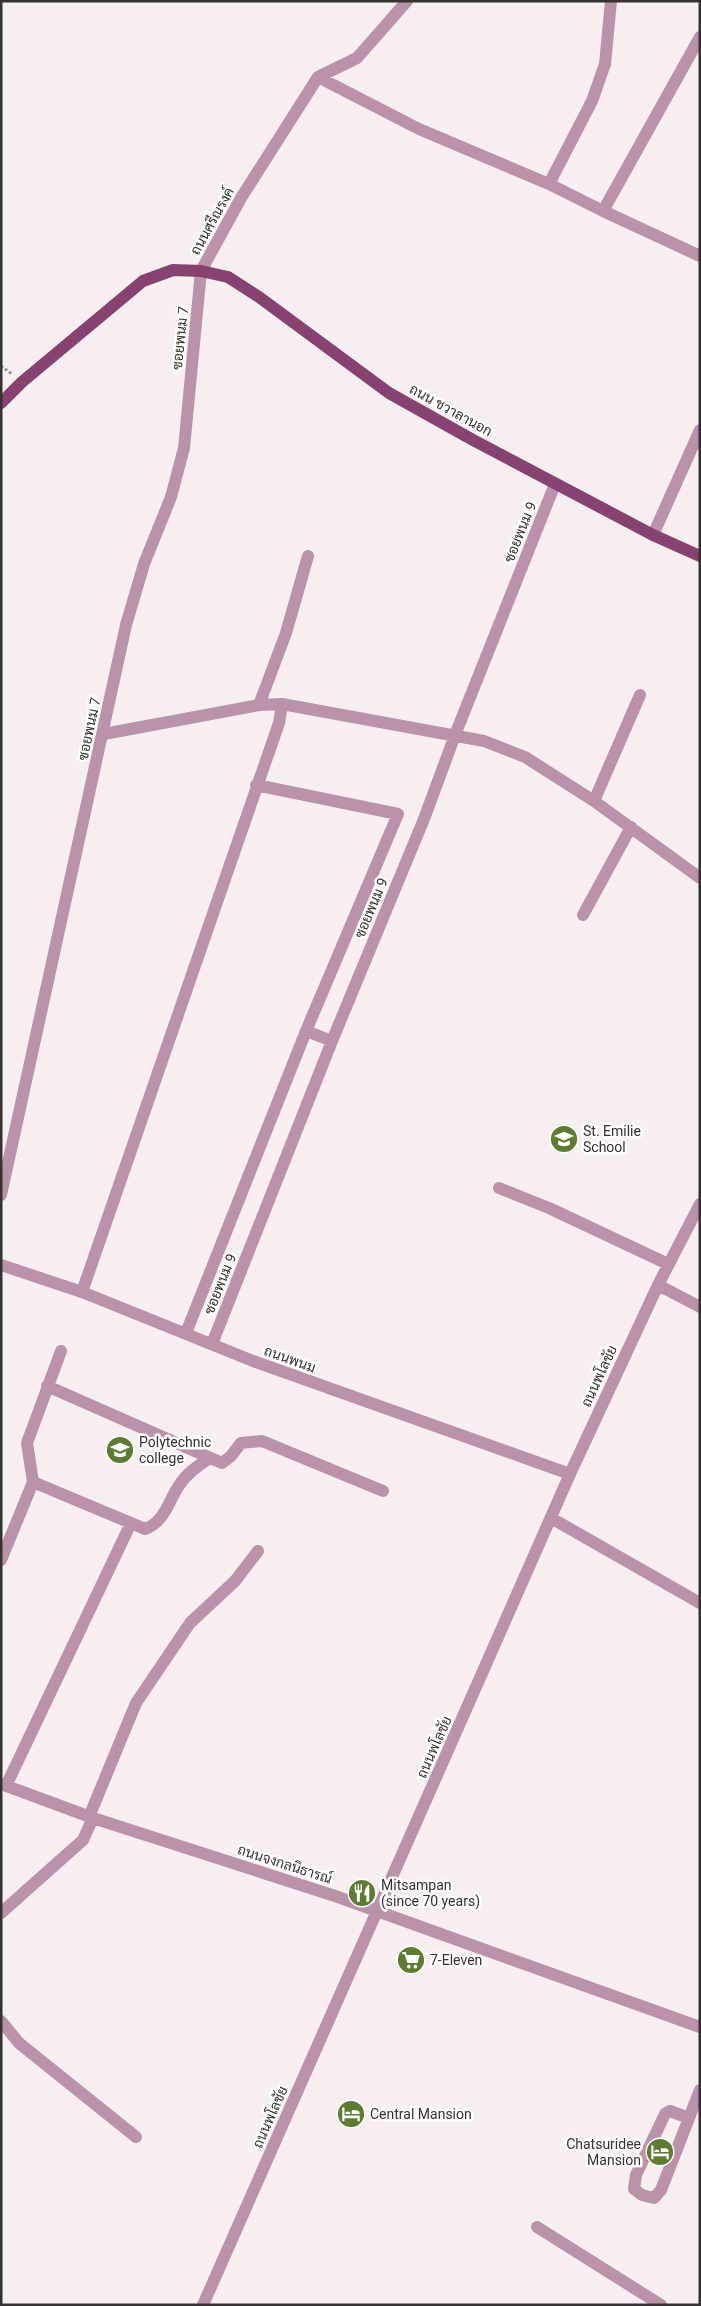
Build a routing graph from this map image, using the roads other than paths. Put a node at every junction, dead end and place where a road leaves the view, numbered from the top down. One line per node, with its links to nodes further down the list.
1 (407, 1): 4 (street)
2 (611, 1): 5 (street)
3 (700, 37): 6 (street)
4 (318, 77): 5 (street); 8 (street, ถนนศรีณรงค์)
5 (549, 184): 6 (street)
6 (603, 211): 7 (street)
7 (700, 256)
8 (201, 271): 9 (main road, ถนนศรีณรงค์); 11 (main road, ถนน ชวาลานอก); 18 (street, ซอยพนม 7)
9 (1, 403)
10 (700, 430): 12 (street)
11 (555, 484): 12 (main road, ถนน ชวาลานอก); 19 (street, ซอยพนม 9)
12 (653, 535): 14 (main road, ถนน ชวาลานอก)
13 (308, 556): 16 (street)
14 (700, 556)
15 (640, 695): 21 (street)
16 (259, 704): 17 (street); 18 (street)
17 (282, 704): 19 (street); 20 (street)
18 (104, 734): 28 (street, ซอยพนม 7)
19 (455, 735): 21 (street); 26 (street, ซอยพนม 9)
20 (256, 785): 25 (street); 33 (street)
21 (594, 801): 22 (street)
22 (631, 827): 23 (street); 24 (street)
23 (700, 878)
24 (583, 915)
25 (306, 1031): 26 (street); 35 (street)
26 (332, 1041): 36 (street, ซอยพนม 9)
27 (499, 1188): 30 (street)
28 (1, 1194)
29 (700, 1204): 30 (street, ถนนพโลชัย)
30 (668, 1264): 32 (street, ถนนพโลชัย)
31 (1, 1265): 33 (street, ถนนพนม)
32 (658, 1285): 34 (street); 40 (street, ถนนพโลชัย)
33 (82, 1292): 35 (street, ถนนพนม)
34 (700, 1308)
35 (186, 1333): 36 (street, ถนนพนม)
36 (212, 1344): 40 (street, ถนนพนม)
37 (60, 1352): 38 (street)
38 (47, 1386): 39 (street); 41 (street)
39 (210, 1458): 42 (street); 44 (street)
40 (570, 1474): 43 (street, ถนนพโลชัย)
41 (33, 1482): 44 (street); 46 (street)
42 (383, 1491)
43 (551, 1518): 47 (street); 50 (street, ถนนพโลชัย)
44 (131, 1523): 48 (street)
45 (258, 1551): 49 (street)
46 (1, 1560)
47 (700, 1603)
48 (4, 1785): 49 (street, ถนนจงกลนิธารณ์)
49 (91, 1818): 50 (street, ถนนจงกลนิธารณ์); 51 (street)
50 (378, 1912): 53 (street, ถนนจงกลนิธารณ์); 58 (street, ถนนพโลชัย)
51 (1, 1913)
52 (1, 2021): 56 (street)
53 (700, 2027)
54 (700, 2090): 55 (street)
55 (689, 2118): 55 (street)
56 (136, 2137)
57 (537, 2227): 59 (street)
58 (203, 2305)
59 (661, 2305)

